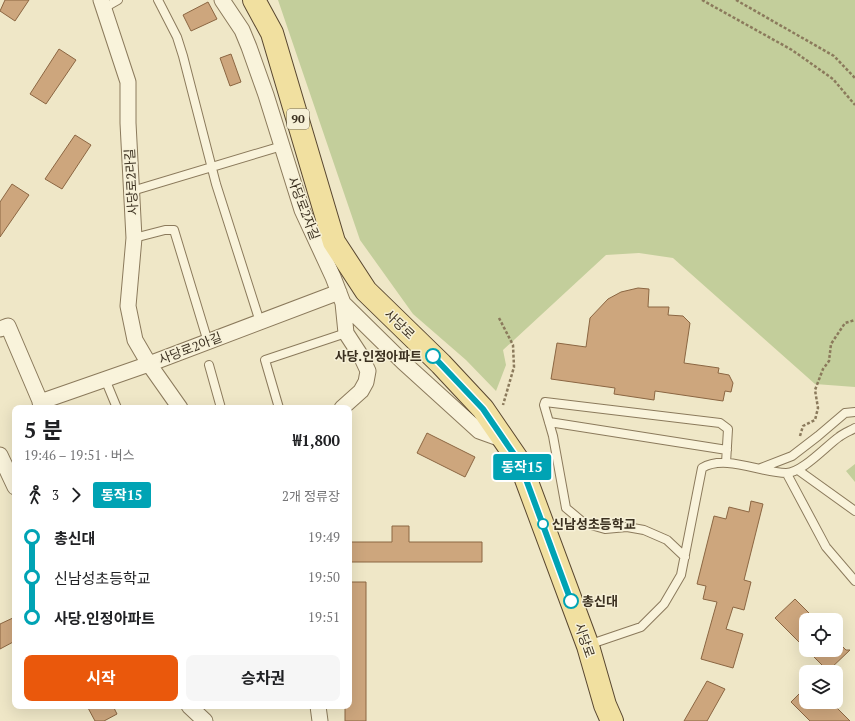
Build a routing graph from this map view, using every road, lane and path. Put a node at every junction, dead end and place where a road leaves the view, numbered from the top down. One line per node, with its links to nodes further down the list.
1 (118, 0): 7 (lane)
2 (158, 0): 11 (lane)
3 (222, 0): 10 (street, 사당로2자길)
4 (254, 0): 34 (main road, 사당로 / 90)
5 (702, 0): 9 (path)
6 (736, 0): 8 (path)
7 (102, 4): 12 (street, 사당로2라길)
8 (855, 78)
9 (855, 105)
10 (282, 146): 11 (lane); 14 (street, 사당로2자길)
11 (212, 167): 12 (lane); 17 (lane)
12 (132, 191): 13 (street, 사당로2라길)
13 (134, 238): 20 (lane); 21 (street, 사당로2라길)
14 (341, 297): 17 (street, 사당로2아길); 19 (street, 사당로2자길); 34 (street)
15 (499, 318): 30 (path)
16 (855, 320): 37 (path)
17 (260, 322): 20 (street, 사당로2아길)
18 (0, 329): 24 (street)
19 (346, 333): 28 (lane); 29 (street, 사당로2자길)
20 (208, 342): 21 (street, 사당로2아길)
21 (149, 364): 23 (street, 사당로2아길); 26 (street, 사당로2라길)
22 (209, 365): 27 (lane)
23 (105, 379): 24 (street, 사당로2아길); 25 (lane)
24 (41, 405)
25 (116, 405)
26 (178, 405)
27 (220, 405)
28 (278, 405)
29 (345, 405)
30 (503, 405)
31 (855, 412): 37 (lane)
32 (549, 422): 35 (lane); 35 (lane); 44 (lane)
33 (855, 428): 40 (lane)
34 (504, 440): 46 (main road, 사당로 / 90)
35 (727, 450): 38 (lane)
36 (0, 455): 42 (street)
37 (792, 456): 39 (lane)
38 (726, 463): 39 (lane); 44 (lane)
39 (761, 468): 41 (lane)
40 (798, 470): 41 (lane); 43 (lane)
41 (787, 474): 45 (lane)
42 (12, 481)
43 (855, 511)
44 (685, 556): 46 (lane)
45 (855, 581)
46 (588, 646): 51 (main road, 사당로 / 90)
47 (192, 709): 49 (street)
48 (318, 709): 50 (street)
49 (205, 721)
50 (320, 721)
51 (612, 721)

